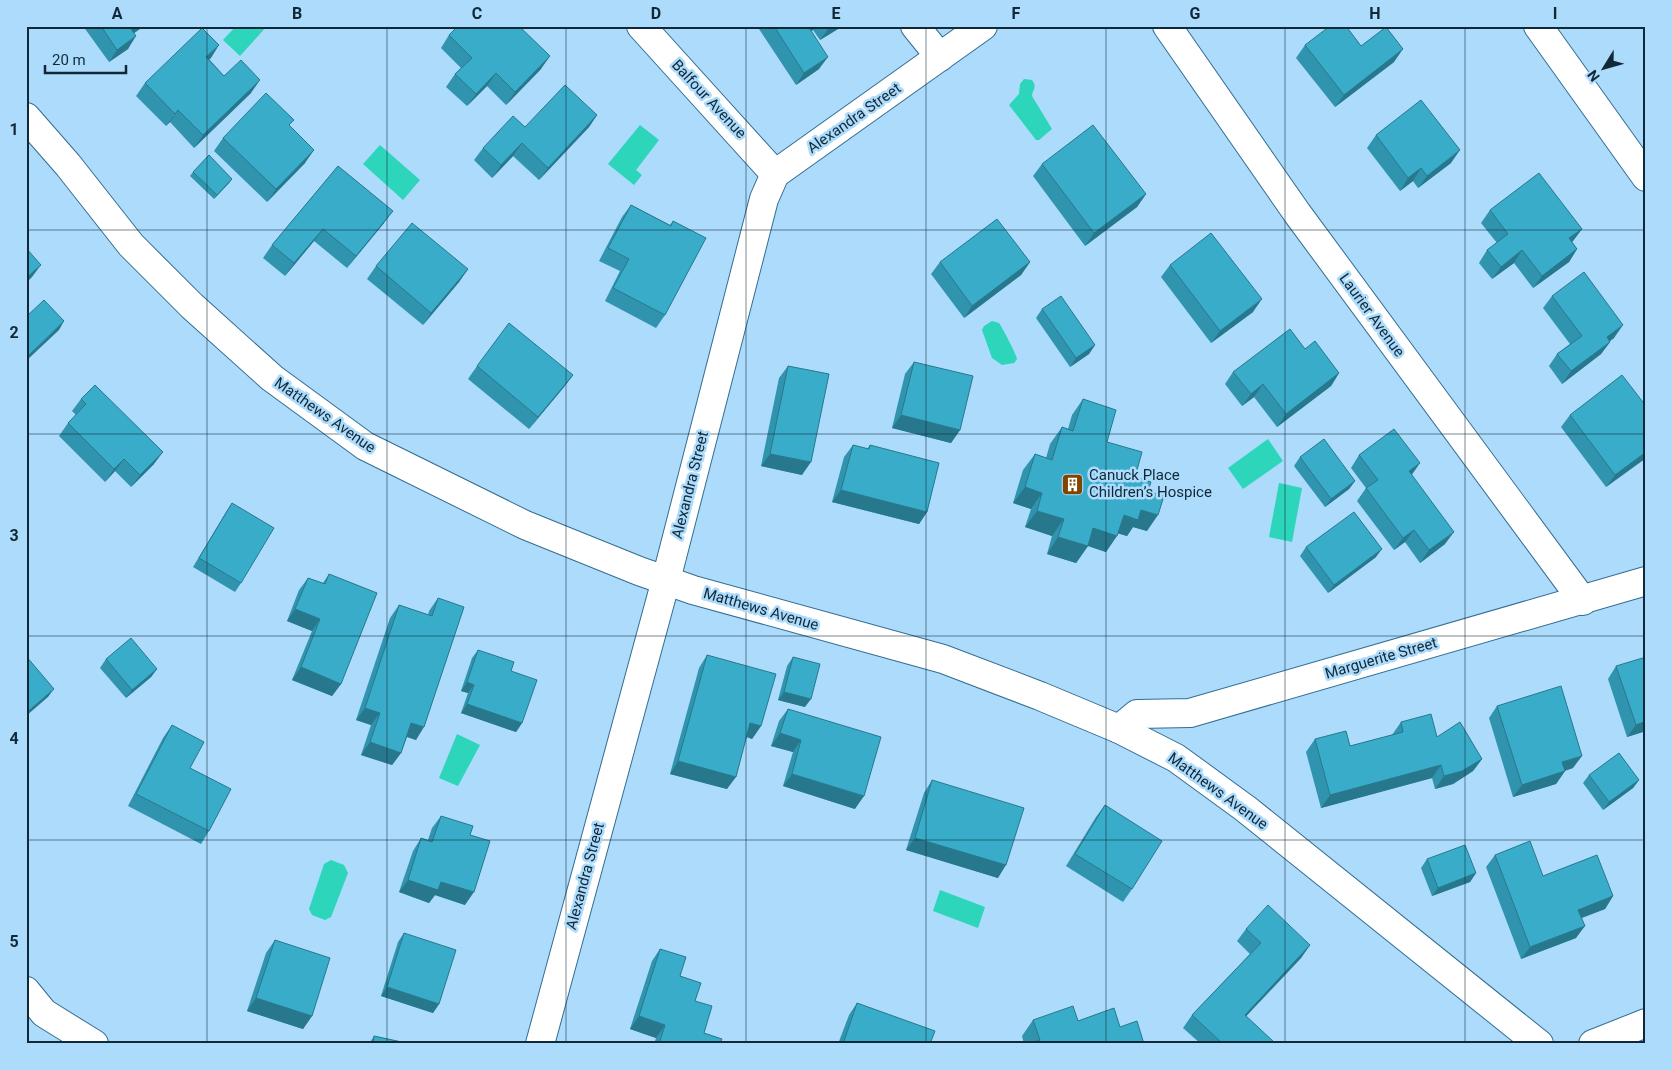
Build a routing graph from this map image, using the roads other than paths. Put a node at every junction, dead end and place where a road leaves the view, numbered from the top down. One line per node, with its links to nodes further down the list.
1 (641, 26): 8 (street, Balfour Avenue)
2 (915, 26): 6 (street)
3 (983, 26): 6 (street, Alexandra Street)
4 (1166, 26): 12 (street, Laurier Avenue)
5 (1538, 26): 9 (street)
6 (940, 57): 8 (street, Alexandra Street)
7 (26, 117): 10 (street, Matthews Avenue)
8 (775, 174): 10 (street, Alexandra Street)
9 (1646, 177)
10 (666, 580): 13 (street, Matthews Avenue); 18 (street, Alexandra Street)
11 (1646, 581): 12 (street, Marguerite Street)
12 (1583, 601): 13 (street, Marguerite Street)
13 (1119, 729): 19 (street, Matthews Avenue)
14 (26, 990): 15 (street)
15 (35, 1020): 17 (street)
16 (1646, 1023): 20 (street)
17 (94, 1044)
18 (540, 1044)
19 (1539, 1044)
20 (1593, 1044)

